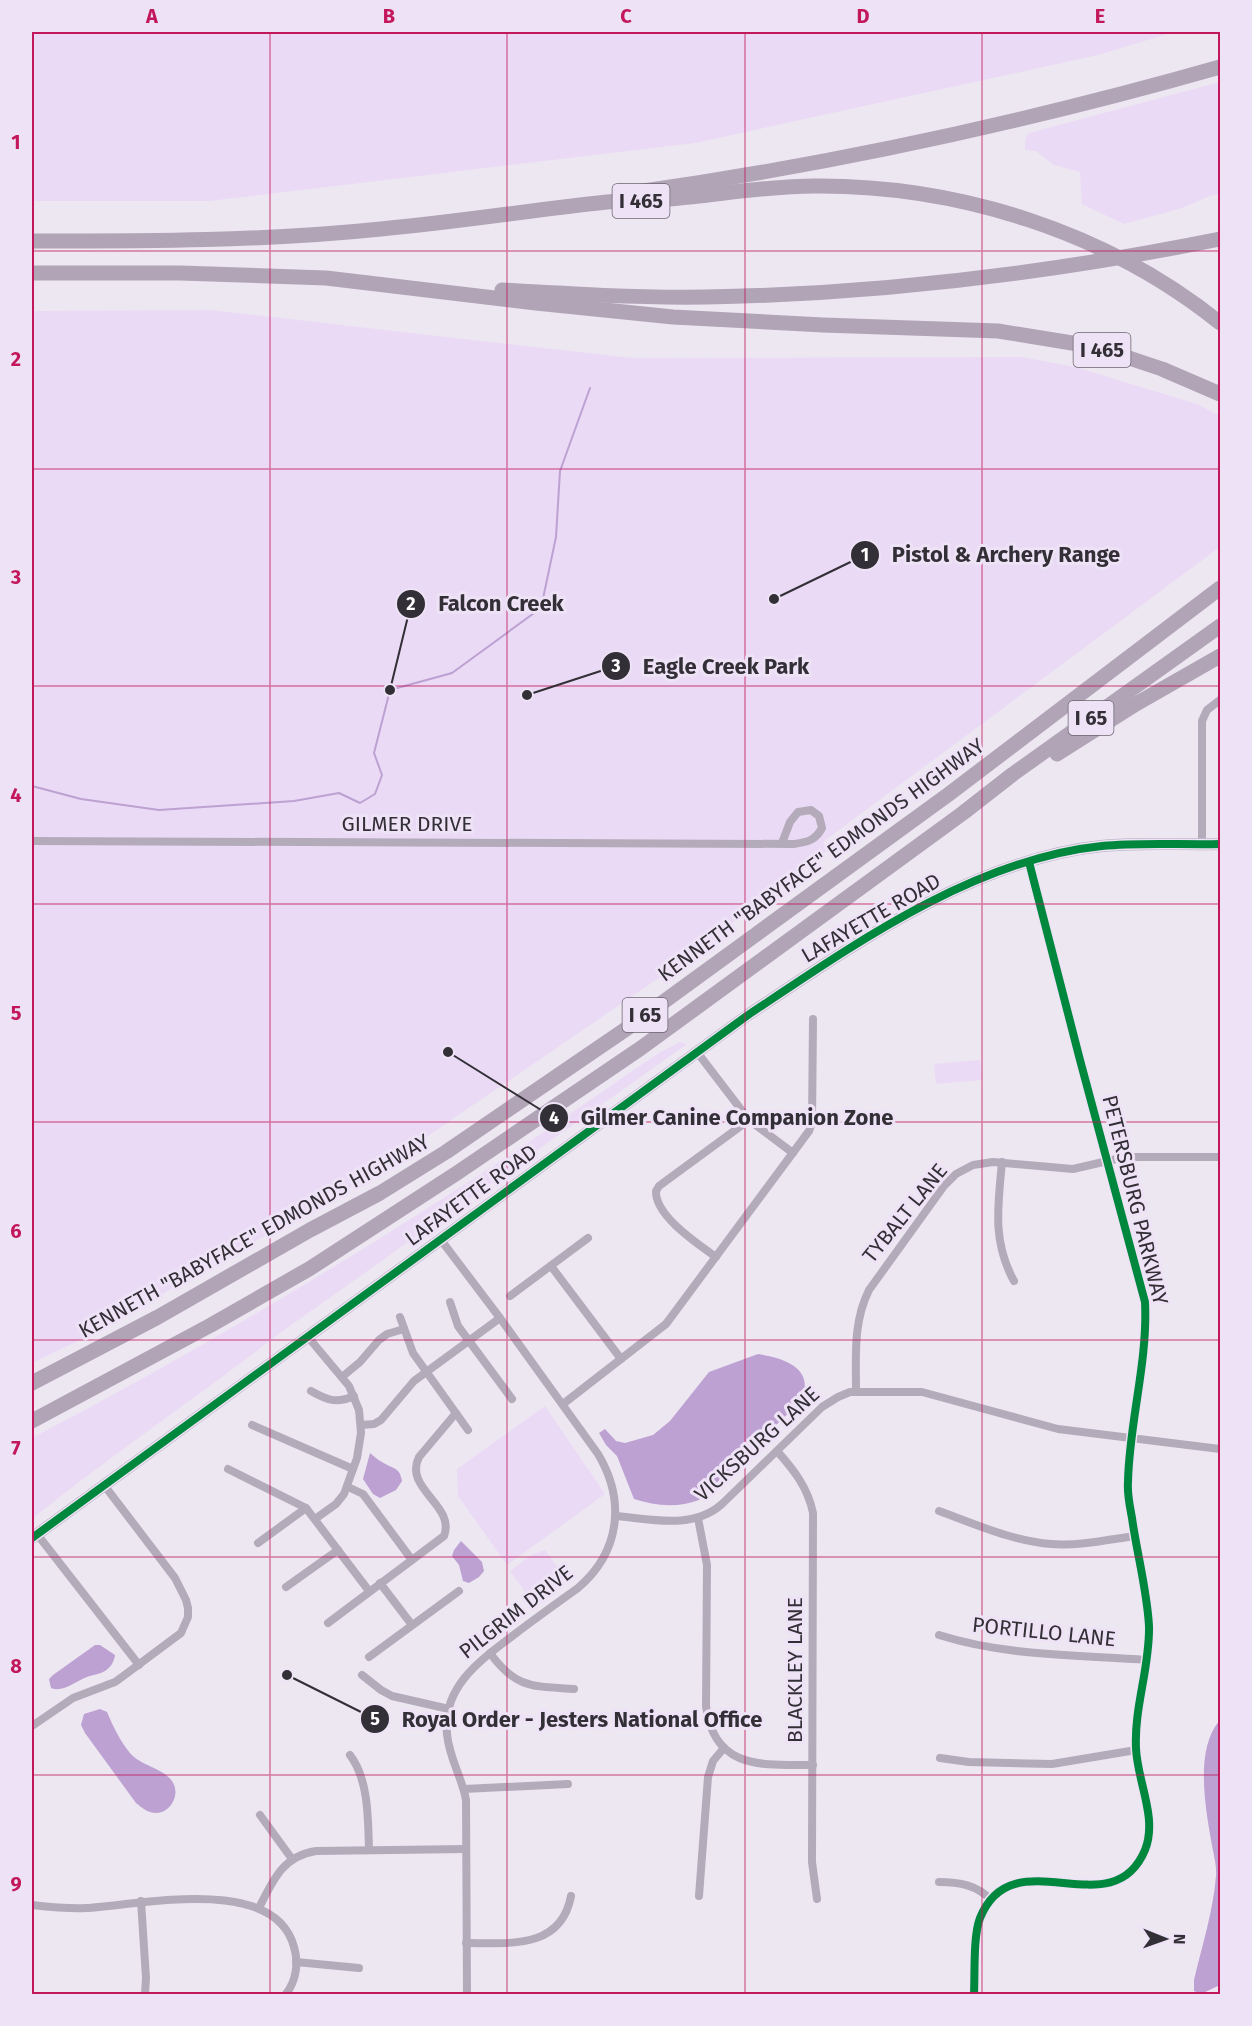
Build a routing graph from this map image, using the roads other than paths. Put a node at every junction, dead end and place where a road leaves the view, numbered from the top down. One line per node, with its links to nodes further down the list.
1 (1221, 66): 2 (highway)
2 (609, 202): 4 (highway, I 465); 7 (highway, I 465)
3 (1221, 239): 6 (highway)
4 (32, 241)
5 (32, 273): 6 (highway, I 465)
6 (376, 283): 8 (highway, I 465)
7 (1221, 322)
8 (1221, 394)
9 (1221, 588): 41 (highway, KENNETH "BABYFACE" EDMONDS HIGHWAY / I 65)
10 (1221, 626): 13 (highway, KENNETH "BABYFACE" EDMONDS HIGHWAY / I 65)
11 (1221, 656): 13 (highway)
12 (1221, 700): 16 (street)
13 (963, 813): 48 (highway, KENNETH "BABYFACE" EDMONDS HIGHWAY / I 65)
14 (32, 841): 15 (street, GILMER DRIVE)
15 (782, 843): 15 (street, GILMER DRIVE)
16 (1202, 844): 17 (main road, LAFAYETTE ROAD); 18 (main road, LAFAYETTE ROAD)
17 (1221, 844)
18 (1029, 862): 20 (main road, LAFAYETTE ROAD); 24 (street, PETERSBURG PARKWAY)
19 (813, 1019): 22 (street)
20 (697, 1052): 21 (street); 27 (main road, LAFAYETTE ROAD)
21 (749, 1120): 22 (street); 28 (street)
22 (793, 1153): 28 (street)
23 (1221, 1157): 24 (street, TYBALT LANE)
24 (1108, 1161): 25 (street, TYBALT LANE); 52 (street, PETERSBURG PARKWAY)
25 (1002, 1162): 30 (street); 43 (street, TYBALT LANE)
26 (588, 1238): 29 (street)
27 (441, 1240): 34 (street, PILGRIM DRIVE); 36 (main road, LAFAYETTE ROAD)
28 (716, 1257): 38 (street)
29 (551, 1266): 31 (street); 38 (street)
30 (1014, 1281)
31 (510, 1296)
32 (450, 1302): 37 (street)
33 (400, 1317): 35 (street)
34 (500, 1318): 37 (street); 46 (street, PILGRIM DRIVE)
35 (404, 1329): 39 (street); 40 (street)
36 (308, 1336): 40 (street); 57 (main road, LAFAYETTE ROAD)
37 (469, 1341): 39 (street); 45 (street)
38 (621, 1359): 46 (street)
39 (426, 1371): 47 (street); 50 (street)
40 (342, 1377): 44 (street)
41 (32, 1383)
42 (311, 1391): 44 (street)
43 (856, 1391): 52 (street, VICKSBURG LANE); 54 (street, VICKSBURG LANE)
44 (354, 1396): 50 (street)
45 (512, 1399)
46 (563, 1404): 61 (street, PILGRIM DRIVE)
47 (456, 1413): 51 (street); 68 (street)
48 (32, 1421)
49 (252, 1425): 56 (street)
50 (361, 1425): 56 (street)
51 (468, 1430)
52 (1133, 1438): 53 (street, VICKSBURG LANE); 65 (street, PETERSBURG PARKWAY)
53 (1221, 1449)
54 (777, 1451): 62 (street, VICKSBURG LANE); 88 (street, BLACKLEY LANE)
55 (228, 1469): 59 (street)
56 (353, 1469): 58 (street)
57 (104, 1485): 64 (main road, LAFAYETTE ROAD); 79 (street)
58 (348, 1487): 63 (street); 68 (street)
59 (306, 1508): 63 (street); 66 (street)
60 (939, 1511): 65 (street)
61 (616, 1516): 62 (street, VICKSBURG LANE); 76 (street, PILGRIM DRIVE)
62 (698, 1518): 84 (street)
63 (315, 1519): 67 (street)
64 (34, 1536): 79 (street)
65 (1135, 1536): 78 (street, PETERSBURG PARKWAY)
66 (258, 1543)
67 (338, 1550): 70 (street); 72 (street)
68 (412, 1560): 69 (street)
69 (380, 1583): 72 (street); 74 (street)
70 (286, 1587)
71 (459, 1591): 74 (street)
72 (369, 1592): 73 (street)
73 (328, 1623)
74 (412, 1625): 77 (street)
75 (939, 1635): 78 (street, PORTILLO LANE)
76 (490, 1653): 81 (street); 82 (street, PILGRIM DRIVE)
77 (369, 1657)
78 (1146, 1660): 85 (street, PETERSBURG PARKWAY)
79 (139, 1665): 83 (street)
80 (362, 1675): 82 (street)
81 (574, 1689)
82 (449, 1708): 90 (street, PILGRIM DRIVE)
83 (32, 1726)
84 (724, 1748): 88 (street); 97 (street)
85 (1136, 1750): 87 (street); 99 (street, PETERSBURG PARKWAY)
86 (350, 1755): 93 (street)
87 (940, 1758)
88 (813, 1765): 98 (street, BLACKLEY LANE)
89 (568, 1784): 90 (street)
90 (464, 1789): 92 (street, PILGRIM DRIVE)
91 (260, 1815): 94 (street)
92 (466, 1849): 93 (street); 103 (street, PILGRIM DRIVE)
93 (369, 1850): 94 (street)
94 (292, 1859): 102 (street)
95 (939, 1882): 99 (street)
96 (572, 1896): 103 (street)
97 (699, 1896)
98 (817, 1899)
99 (991, 1900): 109 (street)
100 (141, 1902): 101 (street); 102 (street); 106 (street)
101 (32, 1905)
102 (259, 1908): 104 (street)
103 (466, 1943): 108 (street, PILGRIM DRIVE)
104 (296, 1962): 105 (street); 107 (street)
105 (359, 1968)
106 (145, 1995)
107 (286, 1995)
108 (467, 1995)
109 (974, 1995)

